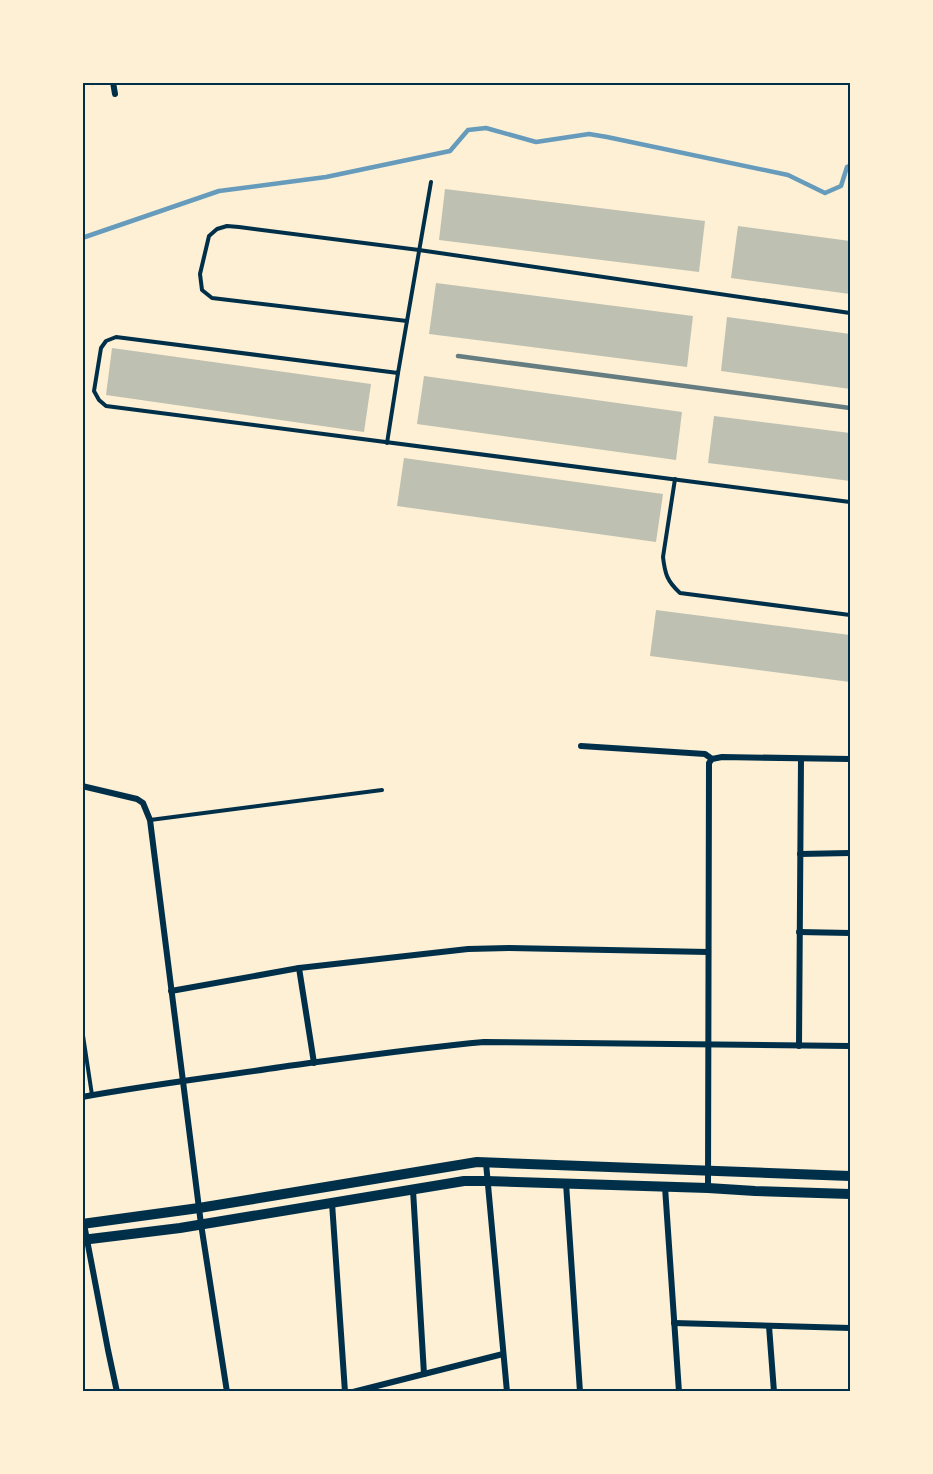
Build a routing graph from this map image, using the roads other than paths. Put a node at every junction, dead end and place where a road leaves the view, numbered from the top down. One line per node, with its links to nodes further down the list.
1 (113, 82): 2 (street)
2 (115, 94)
3 (431, 182): 4 (lane)
4 (419, 250): 5 (lane); 6 (lane); 6 (lane)
5 (850, 313)
6 (407, 321): 7 (lane)
7 (398, 374): 8 (lane); 8 (lane)
8 (387, 444): 9 (lane)
9 (675, 479): 10 (lane); 11 (lane)
10 (850, 502)
11 (850, 615)
12 (581, 746): 13 (street)
13 (712, 759): 14 (street); 23 (street)
14 (801, 759): 15 (street); 20 (street)
15 (850, 759)
16 (82, 786): 18 (street)
17 (382, 790): 18 (lane)
18 (150, 820): 25 (street)
19 (850, 853): 20 (street)
20 (800, 854): 21 (street)
21 (800, 932): 22 (street); 28 (street)
22 (850, 933)
23 (708, 952): 24 (street); 27 (street)
24 (299, 969): 25 (street); 30 (street)
25 (171, 991): 31 (street)
26 (82, 1029): 32 (lane)
27 (708, 1045): 28 (street); 30 (street); 35 (street)
28 (799, 1046): 29 (street)
29 (850, 1046)
30 (314, 1063): 31 (street)
31 (183, 1081): 32 (street); 44 (street)
32 (92, 1095): 33 (street)
33 (82, 1097)
34 (486, 1163): 35 (main road); 37 (street); 44 (main road)
35 (708, 1171): 36 (main road); 40 (street)
36 (850, 1176)
37 (487, 1181): 38 (main road); 41 (main road); 51 (street)
38 (566, 1184): 39 (main road); 58 (street)
39 (665, 1187): 40 (main road); 48 (street)
40 (708, 1188): 42 (main road)
41 (413, 1190): 43 (main road); 52 (street)
42 (850, 1194)
43 (332, 1203): 46 (main road); 55 (street)
44 (199, 1208): 45 (main road); 46 (street)
45 (83, 1224): 47 (street)
46 (201, 1224): 47 (main road); 54 (street)
47 (85, 1241): 53 (street)
48 (674, 1323): 49 (street); 59 (street)
49 (769, 1326): 50 (street); 60 (street)
50 (850, 1328)
51 (503, 1354): 52 (street); 57 (street)
52 (424, 1374): 56 (street)
53 (117, 1392)
54 (227, 1392)
55 (345, 1392)
56 (353, 1392)
57 (507, 1392)
58 (580, 1392)
59 (679, 1392)
60 (774, 1392)

